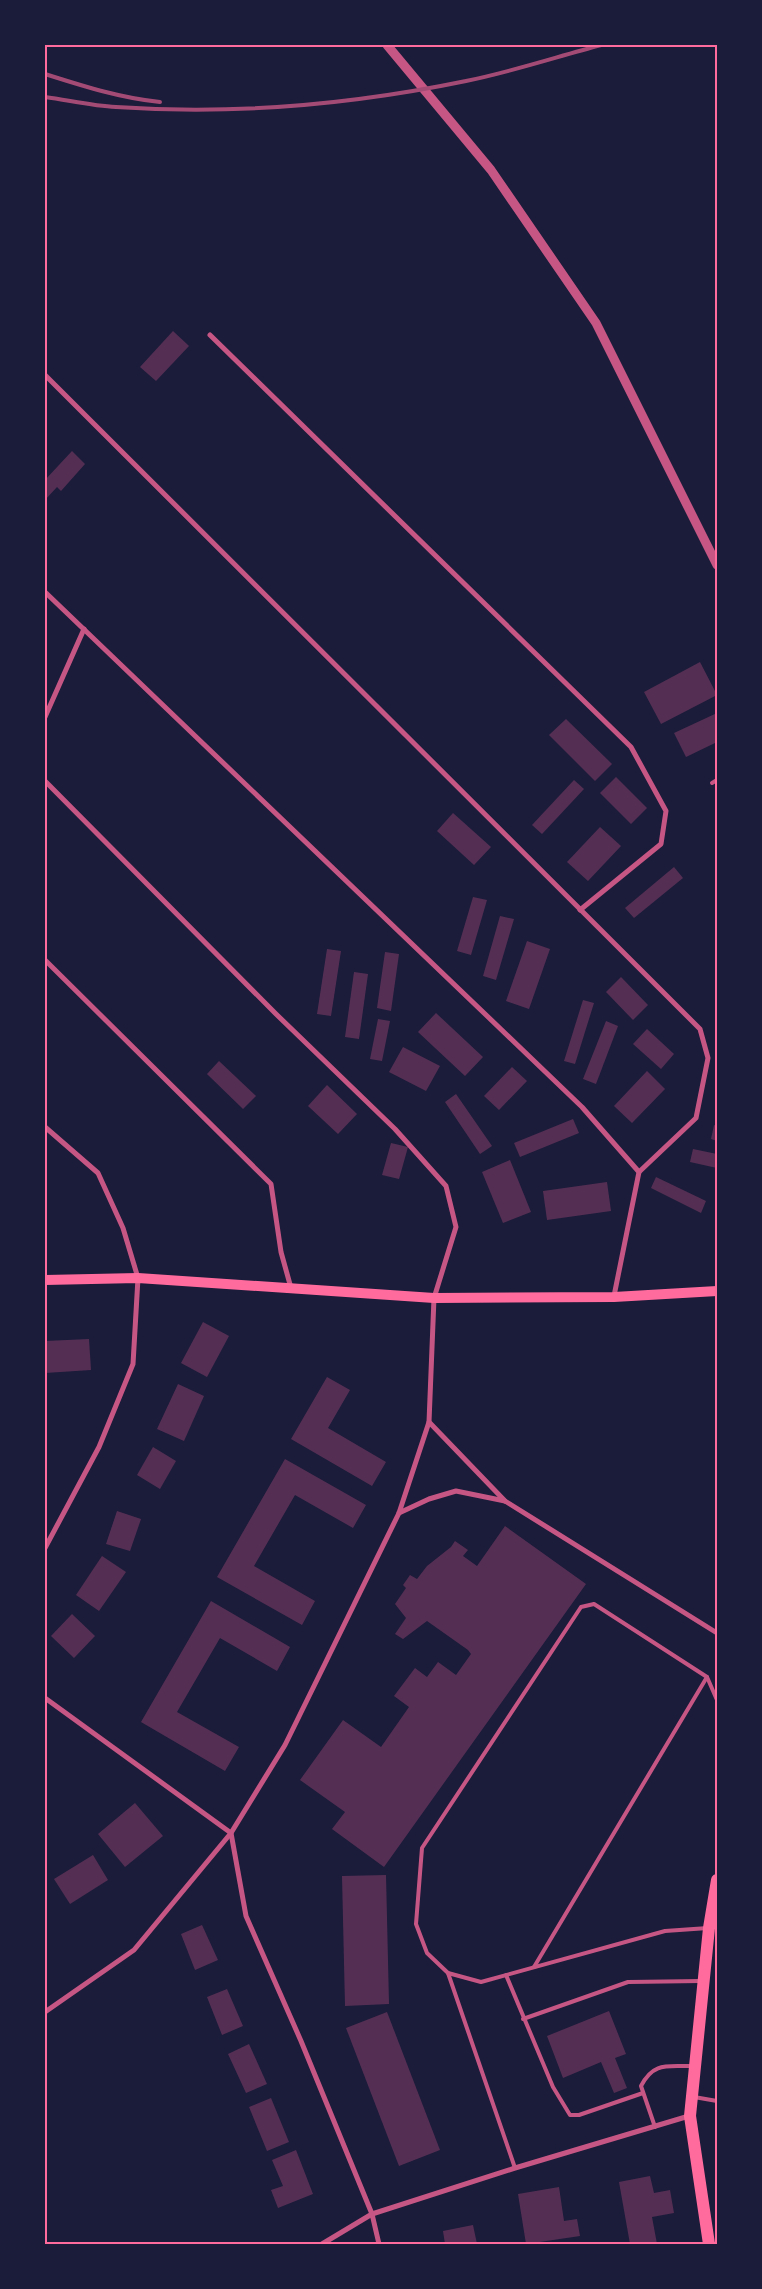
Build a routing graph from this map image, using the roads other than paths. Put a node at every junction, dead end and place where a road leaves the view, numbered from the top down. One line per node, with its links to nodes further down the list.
1 (387, 45): 4 (street)
2 (210, 335): 11 (street)
3 (45, 375): 11 (street)
4 (717, 565)
5 (45, 592): 6 (street)
6 (84, 629): 7 (street); 14 (street)
7 (45, 717)
8 (717, 780): 10 (lane)
9 (45, 781): 20 (street)
10 (712, 783)
11 (580, 910): 14 (street)
12 (45, 960): 17 (street)
13 (45, 1127): 15 (street)
14 (639, 1172): 19 (street)
15 (138, 1278): 16 (main road); 17 (main road); 24 (street)
16 (45, 1280)
17 (291, 1288): 20 (main road)
18 (717, 1291): 19 (main road)
19 (614, 1297): 20 (main road)
20 (434, 1298): 21 (street)
21 (429, 1422): 22 (street); 23 (street)
22 (505, 1501): 23 (street); 25 (street)
23 (399, 1513): 29 (street)
24 (45, 1548)
25 (717, 1633)
26 (707, 1677): 28 (lane); 33 (lane); 34 (lane)
27 (45, 1698): 29 (street)
28 (717, 1700)
29 (231, 1833): 37 (street); 46 (street)
30 (717, 1880): 31 (main road)
31 (715, 1901): 32 (main road)
32 (709, 1928): 33 (lane); 36 (main road)
33 (533, 1967): 35 (lane)
34 (448, 1973): 35 (lane); 45 (lane)
35 (506, 1975): 38 (lane)
36 (704, 1981): 38 (lane); 39 (main road)
37 (45, 2012)
38 (523, 2018): 40 (lane)
39 (695, 2066): 40 (lane); 41 (main road)
40 (643, 2094): 44 (lane)
41 (692, 2097): 42 (lane); 43 (main road)
42 (717, 2101)
43 (690, 2116): 44 (street); 49 (main road)
44 (655, 2127): 45 (street)
45 (515, 2168): 46 (street)
46 (372, 2214): 47 (street); 48 (street)
47 (322, 2244)
48 (379, 2244)
49 (709, 2244)

